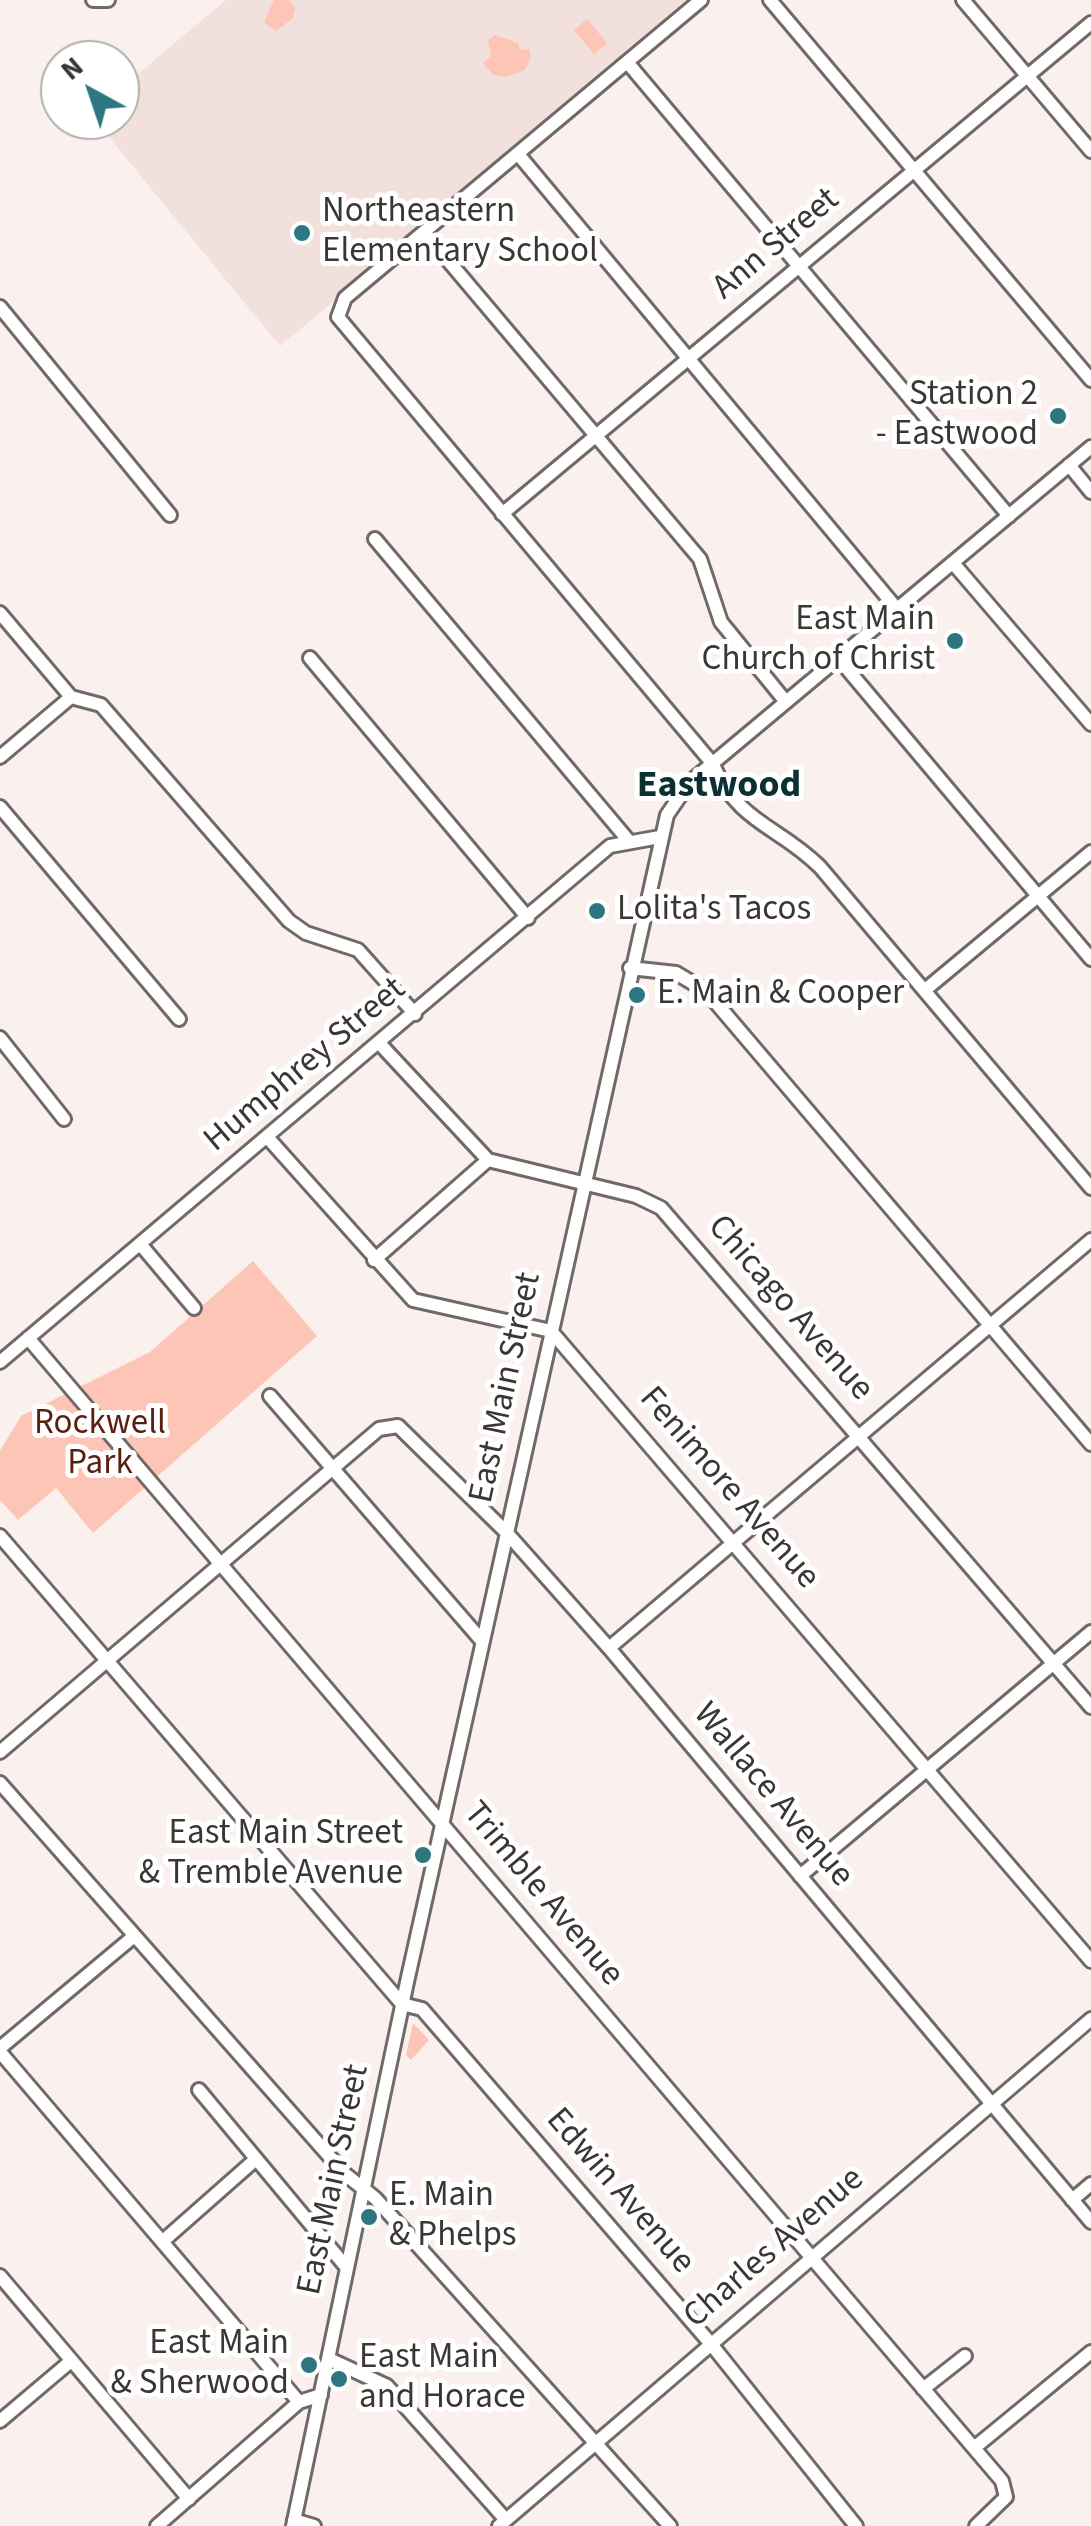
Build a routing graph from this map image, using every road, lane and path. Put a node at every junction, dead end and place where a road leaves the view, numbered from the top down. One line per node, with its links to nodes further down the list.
1 (93, 0): 2 (street)
2 (108, 0)
3 (701, 0): 7 (street)
4 (770, 0): 11 (street)
5 (963, 0): 8 (street)
6 (1091, 24): 8 (street, Ann Street)
7 (628, 62): 10 (street); 13 (street)
8 (1028, 77): 9 (street); 11 (street, Ann Street)
9 (1091, 151)
10 (518, 154): 12 (street); 15 (street)
11 (914, 170): 13 (street, Ann Street); 16 (street)
12 (424, 232): 17 (street); 21 (street)
13 (800, 265): 15 (street, Ann Street); 23 (street)
14 (0, 307): 22 (street)
15 (688, 359): 17 (street, Ann Street); 26 (street)
16 (1091, 380)
17 (596, 435): 21 (street, Ann Street); 31 (street)
18 (1091, 446): 19 (street, East Main Street)
19 (1069, 466): 20 (street); 23 (street, East Main Street)
20 (1091, 492)
21 (502, 514): 34 (street)
22 (170, 515)
23 (1009, 516): 25 (street, East Main Street)
24 (375, 539): 37 (street)
25 (953, 562): 26 (street, East Main Street); 32 (street)
26 (897, 609): 29 (street, East Main Street)
27 (0, 613): 30 (street)
28 (310, 658): 40 (street)
29 (838, 658): 31 (street, East Main Street); 39 (street)
30 (71, 697): 33 (street); 44 (street)
31 (786, 702): 34 (street, East Main Street)
32 (1091, 724)
33 (0, 757)
34 (712, 764): 36 (street, East Main Street); 43 (street)
35 (0, 807): 45 (street)
36 (660, 836): 37 (street, Humphrey Street); 42 (street, East Main Street)
37 (628, 840): 40 (street, Humphrey Street)
38 (1091, 852): 39 (street)
39 (1038, 896): 41 (street); 43 (street)
40 (528, 918): 44 (street, Humphrey Street)
41 (1091, 959)
42 (630, 968): 51 (street, East Main Street); 57 (street)
43 (924, 990): 52 (street)
44 (415, 1014): 47 (street, Humphrey Street)
45 (179, 1020)
46 (0, 1038): 48 (street)
47 (380, 1044): 49 (street, Humphrey Street); 50 (street)
48 (64, 1118)
49 (268, 1138): 54 (street, Humphrey Street); 55 (street)
50 (488, 1160): 51 (street, Chicago Avenue); 55 (street)
51 (582, 1183): 58 (street, East Main Street); 62 (street, Chicago Avenue)
52 (1091, 1188)
53 (1091, 1240): 57 (street)
54 (141, 1245): 56 (street); 59 (street, Humphrey Street)
55 (374, 1260): 58 (street)
56 (194, 1308)
57 (992, 1326): 62 (street); 63 (street)
58 (550, 1331): 65 (street, East Main Street); 67 (street, Fenimore Avenue)
59 (28, 1338): 60 (street, Humphrey Street); 68 (street, Trimble Avenue)
60 (0, 1362)
61 (270, 1396): 64 (street)
62 (859, 1436): 67 (street); 73 (street, Chicago Avenue)
63 (1091, 1444)
64 (333, 1468): 65 (street, Wallace Avenue); 68 (street); 70 (street)
65 (506, 1532): 70 (street, East Main Street); 71 (street, Wallace Avenue)
66 (0, 1536): 72 (street, Edwin Avenue)
67 (736, 1542): 71 (street); 76 (street, Fenimore Avenue)
68 (219, 1566): 72 (street); 78 (street, Trimble Avenue)
69 (1091, 1632): 73 (street)
70 (482, 1641): 78 (street, East Main Street)
71 (609, 1648): 79 (street, Wallace Avenue)
72 (107, 1661): 75 (street); 82 (street, Edwin Avenue)
73 (1054, 1664): 74 (street, Chicago Avenue); 76 (street)
74 (1091, 1708)
75 (0, 1752)
76 (927, 1770): 79 (street); 81 (street, Fenimore Avenue)
77 (0, 1783): 80 (street)
78 (442, 1824): 82 (street, East Main Street); 93 (street, Trimble Avenue)
79 (800, 1876): 86 (street, Wallace Avenue)
80 (133, 1937): 84 (street); 89 (street)
81 (1091, 1960)
82 (402, 2004): 89 (street, East Main Street); 96 (street, Edwin Avenue)
83 (1091, 2019): 86 (street, Charles Avenue)
84 (0, 2050): 92 (street)
85 (199, 2090): 87 (street)
86 (993, 2102): 90 (street, Wallace Avenue); 93 (street, Charles Avenue)
87 (256, 2159): 92 (street); 94 (street)
88 (1091, 2184): 90 (street)
89 (365, 2190): 94 (street, East Main Street); 105 (street)
90 (1072, 2200): 91 (street, Wallace Avenue)
91 (1091, 2222)
92 (162, 2241): 103 (street)
93 (811, 2258): 96 (street, Charles Avenue); 101 (street, Trimble Avenue)
94 (346, 2268): 99 (street, East Main Street)
95 (0, 2276): 100 (street)
96 (711, 2344): 105 (street, Charles Avenue); 113 (street, Edwin Avenue)
97 (1091, 2352): 106 (street)
98 (965, 2356): 101 (street)
99 (329, 2359): 102 (street, East Main Street); 109 (street)
100 (71, 2361): 104 (street); 107 (street)
101 (924, 2389): 106 (street, Trimble Avenue)
102 (321, 2396): 103 (street); 108 (street, East Main Street)
103 (299, 2402): 107 (street)
104 (0, 2421)
105 (597, 2441): 109 (street, Charles Avenue); 112 (street)
106 (974, 2448): 114 (street, Trimble Avenue)
107 (190, 2499): 110 (street)
108 (293, 2523): 111 (street)
109 (503, 2523)
110 (157, 2526)
111 (314, 2526)
112 (670, 2526)
113 (856, 2526)
114 (976, 2526)

